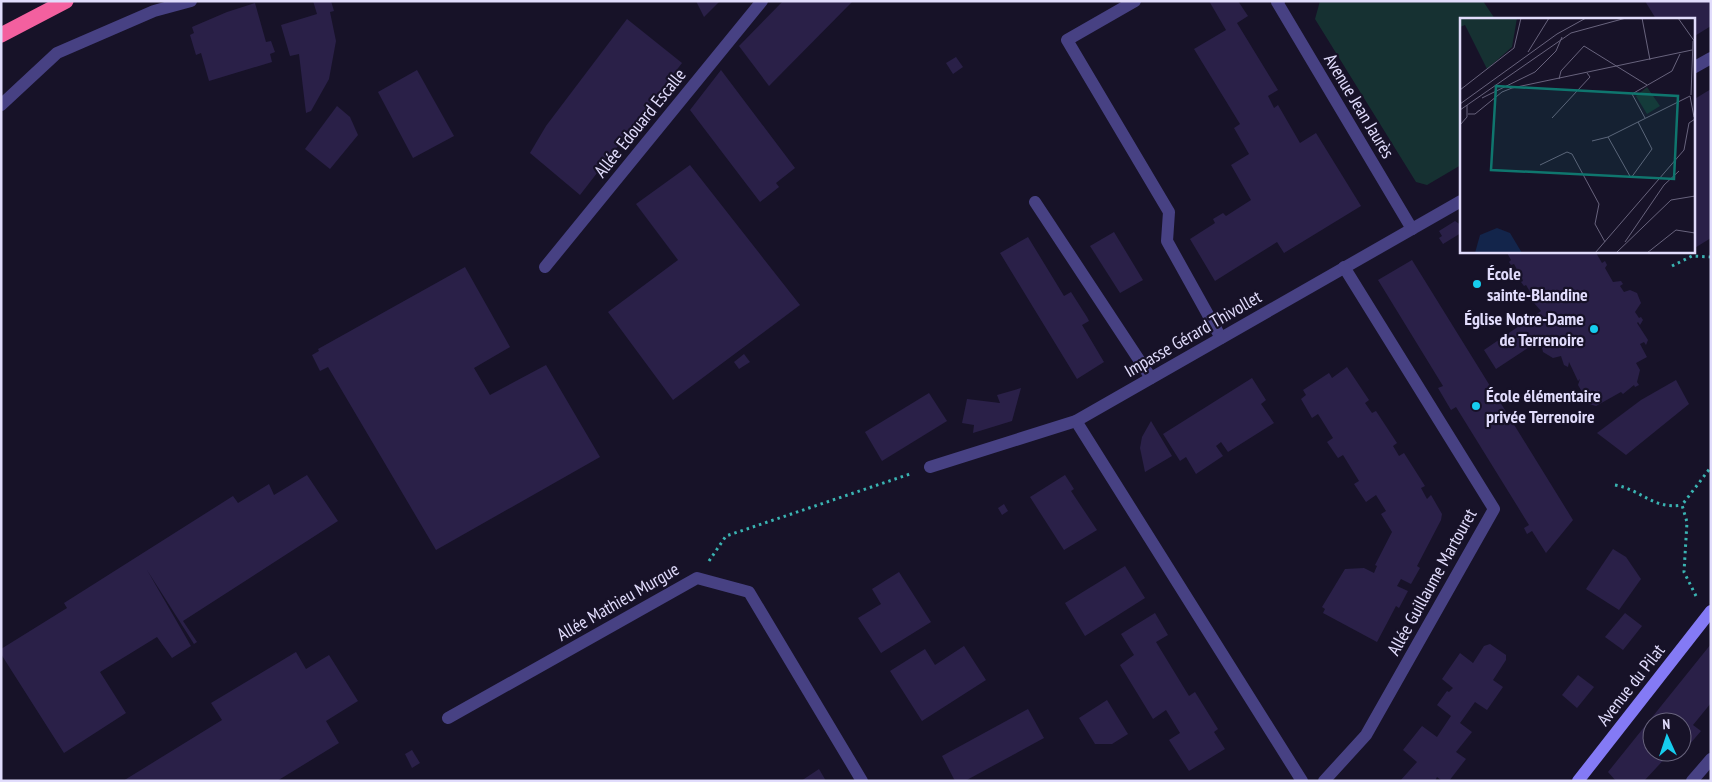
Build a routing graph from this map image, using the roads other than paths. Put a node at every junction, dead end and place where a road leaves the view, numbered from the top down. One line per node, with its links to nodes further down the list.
1 (66, 1): 6 (highway)
2 (191, 1): 9 (street)
3 (762, 1): 13 (street, Allée Edouard Escalle)
4 (1136, 1): 15 (street)
5 (1279, 1): 12 (street, Avenue Jean Jaurès)
6 (1, 35)
7 (1711, 58): 8 (street)
8 (1694, 67)
9 (1, 105)
10 (1035, 202): 16 (street)
11 (1460, 202): 12 (street, Impasse Gérard Thivollet)
12 (1412, 229): 14 (street, Impasse Gérard Thivollet)
13 (545, 267)
14 (1344, 268): 15 (street, Impasse Gérard Thivollet); 24 (street, Allée Guillaume Martouret)
15 (1221, 338): 16 (street, Impasse Gérard Thivollet)
16 (1151, 378): 17 (street, Impasse Gérard Thivollet)
17 (1076, 421): 18 (street, Impasse Gérard Thivollet); 23 (street)
18 (930, 467)
19 (1709, 614): 25 (main road, Avenue du Pilat)
20 (448, 718): 22 (street, Allée Mathieu Murgue)
21 (1711, 759): 26 (street)
22 (862, 781)
23 (1302, 781)
24 (1324, 781)
25 (1578, 781)
26 (1692, 781)

